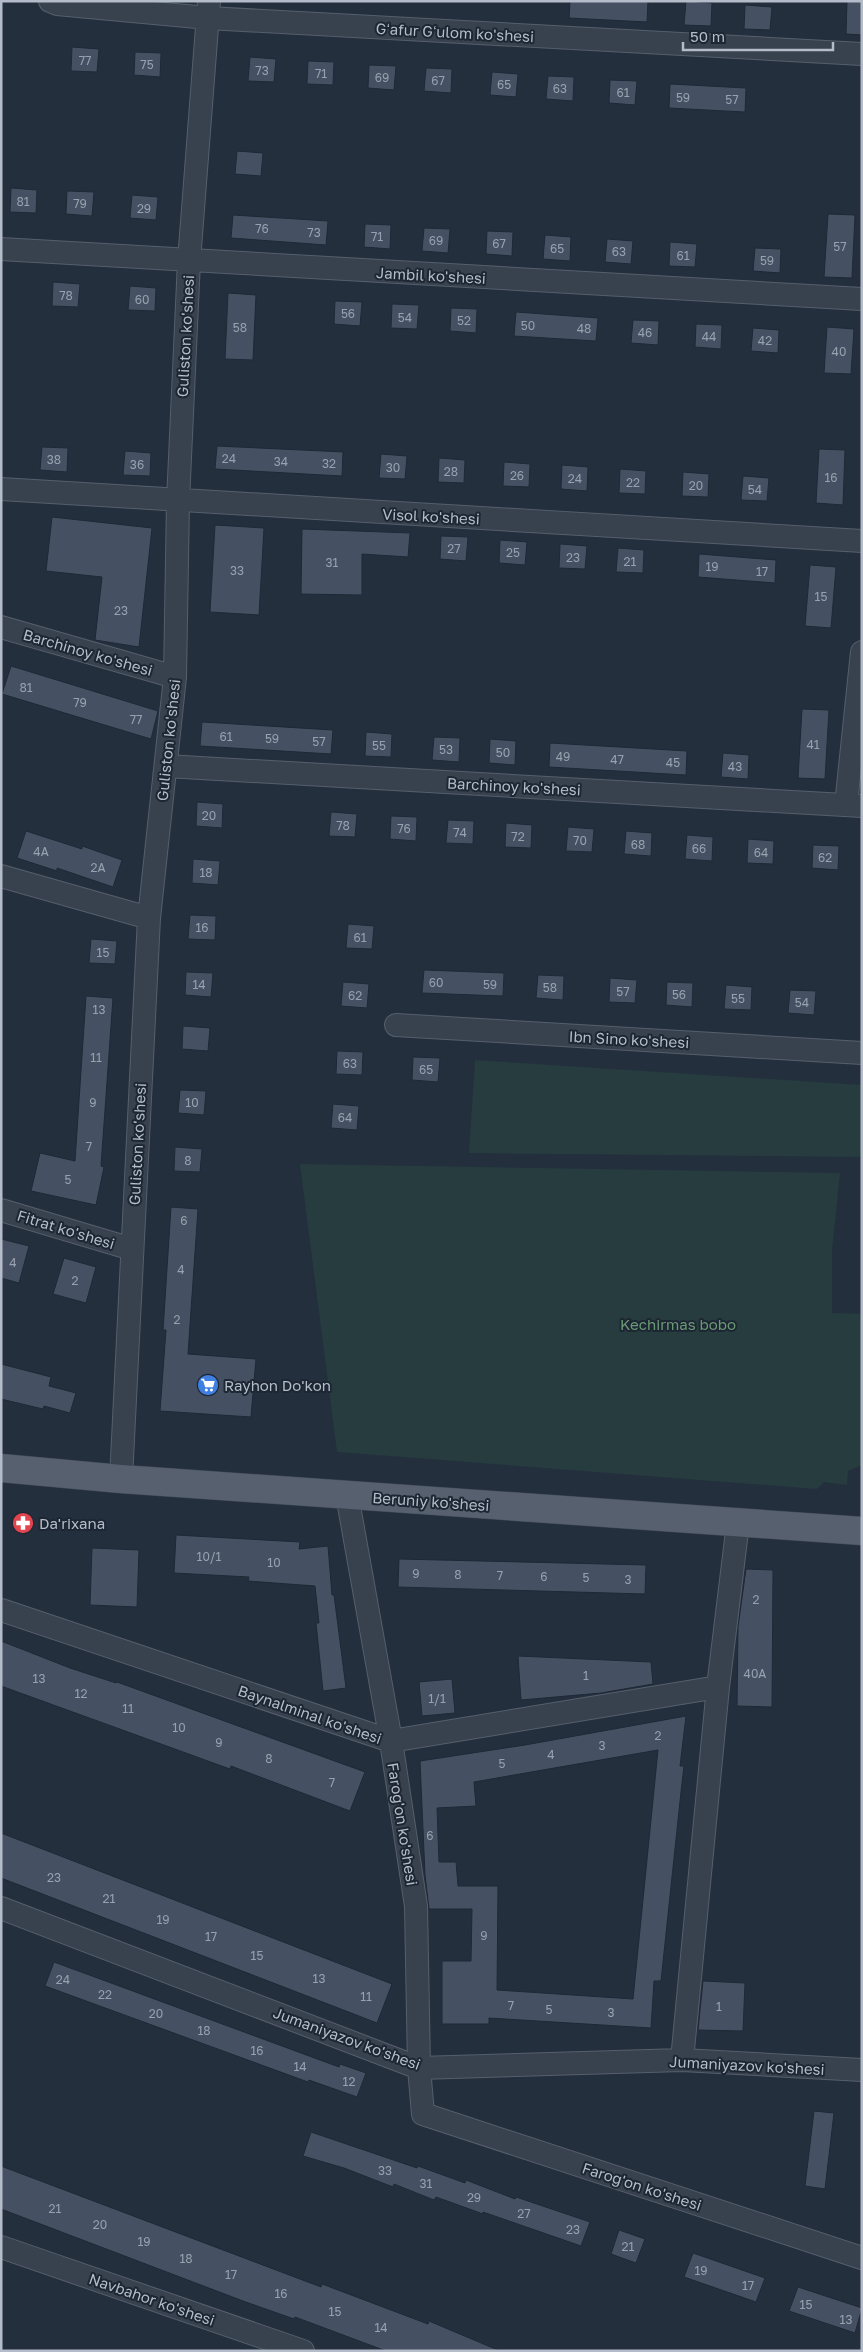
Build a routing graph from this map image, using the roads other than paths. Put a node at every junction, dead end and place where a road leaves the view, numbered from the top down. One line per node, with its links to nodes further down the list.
1 (50, 1): 2 (street, Gʻafur Gʻulom ko'shesi)
2 (209, 10): 3 (street, Gʻafur Gʻulom ko'shesi); 5 (street, Guliston ko'shesi)
3 (862, 54)
4 (1, 249): 5 (street, Jambil ko'shesi)
5 (189, 261): 6 (street, Jambil ko'shesi); 8 (street, Guliston ko'shesi)
6 (862, 300)
7 (1, 489): 8 (street, Visol ko'shesi)
8 (178, 501): 9 (street, Visol ko'shesi); 12 (street, Guliston ko'shesi)
9 (862, 541)
10 (1, 627): 12 (street, Barchinoy ko'shesi)
11 (862, 652): 14 (street)
12 (175, 677): 13 (street, Guliston ko'shesi)
13 (166, 766): 14 (street, Barchinoy ko'shesi); 16 (street, Guliston ko'shesi)
14 (854, 805)
15 (1, 876): 16 (street)
16 (149, 918): 20 (street, Guliston ko'shesi)
17 (396, 1025): 18 (street, Ibn Sino ko'shesi)
18 (862, 1053)
19 (1, 1210): 20 (street, Fitrat ko'shesi)
20 (132, 1249): 22 (street, Guliston ko'shesi)
21 (1, 1468): 22 (main road, Beruniy ko'shesi)
22 (122, 1479): 23 (main road, Beruniy ko'shesi)
23 (347, 1495): 24 (main road, Beruniy ko'shesi); 28 (street, Farog'on ko'shesi)
24 (738, 1523): 25 (main road, Beruniy ko'shesi); 27 (street)
25 (862, 1531)
26 (1, 1610): 28 (street, Baynalminal ko'shesi)
27 (718, 1687): 28 (street, Baynalminal ko'shesi); 30 (street)
28 (391, 1741): 31 (street, Farog'on ko'shesi)
29 (1, 1908): 31 (street, Jumaniyazov ko'shesi)
30 (682, 2060): 31 (street, Jumaniyazov ko'shesi); 32 (street, Jumaniyazov ko'shesi)
31 (419, 2068): 34 (street, Farog'on ko'shesi)
32 (862, 2070)
33 (1, 2247): 35 (street, Navbahor ko'shesi)
34 (862, 2258)
35 (303, 2351)

